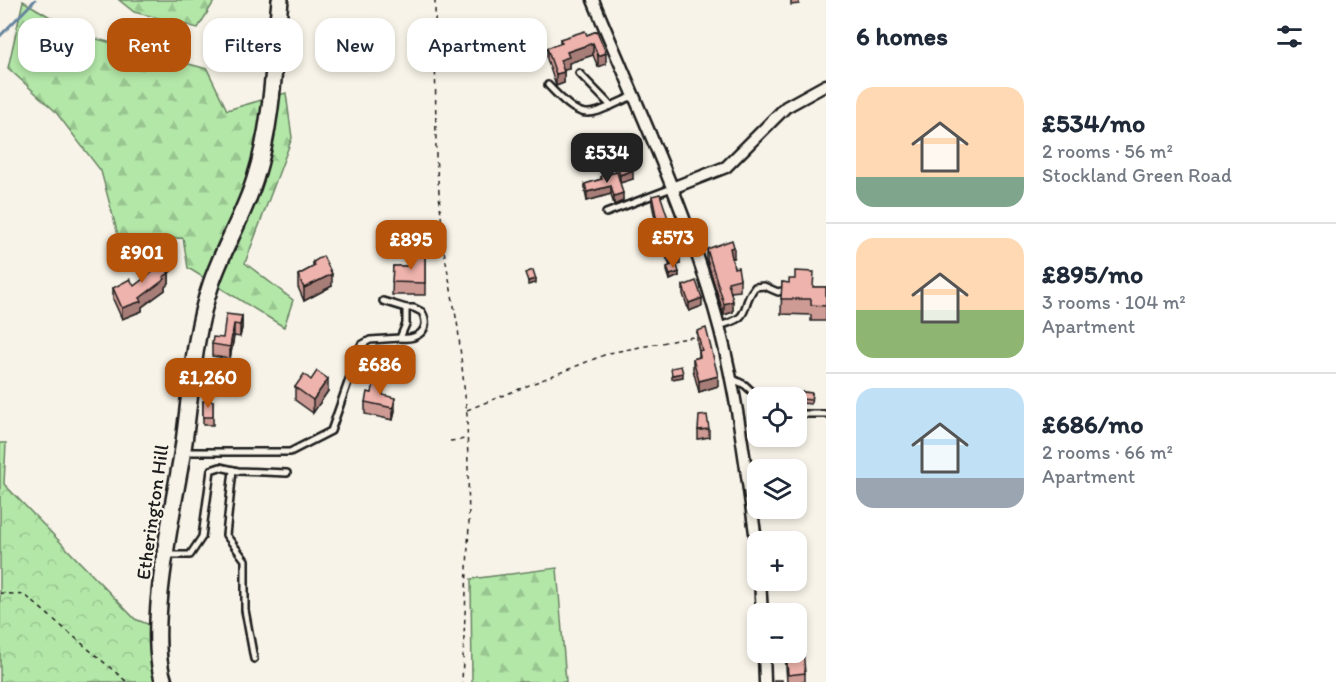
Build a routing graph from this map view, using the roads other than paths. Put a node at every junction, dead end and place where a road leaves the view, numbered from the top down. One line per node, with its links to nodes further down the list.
1 (280, 0): 19 (street, Etherington Hill)
2 (593, 0): 6 (street)
3 (579, 73): 7 (lane)
4 (826, 84): 8 (street)
5 (548, 85): 7 (lane)
6 (633, 96): 7 (lane); 8 (street)
7 (611, 106)
8 (672, 188): 9 (lane); 13 (street)
9 (606, 213)
10 (788, 287): 13 (lane)
11 (383, 301): 12 (lane)
12 (406, 308): 14 (lane); 14 (lane)
13 (718, 326): 15 (street)
14 (400, 338): 19 (lane)
15 (730, 377): 16 (lane); 22 (street)
16 (747, 387)
17 (807, 414): 18 (lane)
18 (826, 414)
19 (182, 452): 23 (street, Etherington Hill)
20 (233, 470): 21 (lane); 23 (lane); 24 (lane)
21 (287, 473)
22 (754, 531)
23 (166, 555): 26 (street, Etherington Hill)
24 (254, 658)
25 (764, 663): 27 (street)
26 (164, 682)
27 (765, 682)

